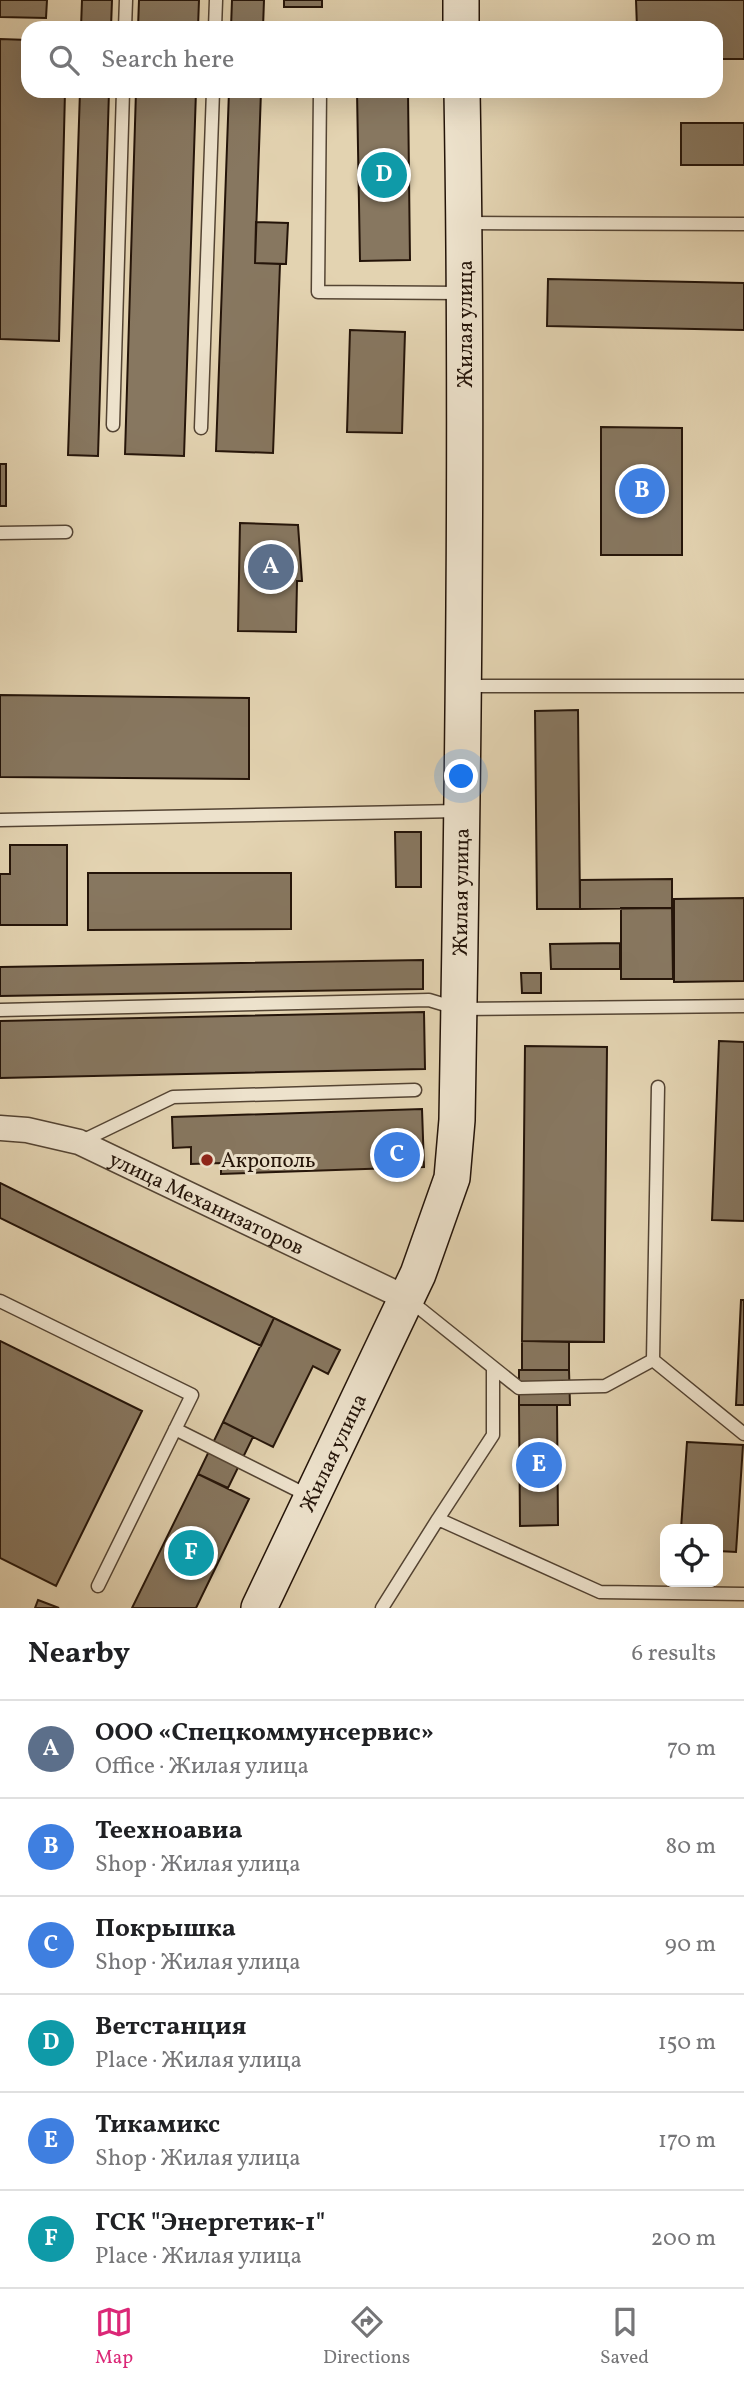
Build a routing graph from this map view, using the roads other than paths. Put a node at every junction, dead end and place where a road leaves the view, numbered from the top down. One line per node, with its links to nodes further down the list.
1 (126, 0): 4 (lane)
2 (216, 0): 5 (lane)
3 (461, 0): 6 (main road)
4 (125, 21)
5 (215, 21)
6 (461, 21)
7 (123, 98): 14 (lane)
8 (213, 98): 15 (lane)
9 (320, 98): 13 (lane)
10 (462, 98): 11 (main road, Жилая улица)
11 (464, 223): 12 (lane); 13 (main road, Жилая улица)
12 (744, 224)
13 (466, 293): 18 (main road, Жилая улица)
14 (113, 425)
15 (201, 428)
16 (66, 532): 17 (lane)
17 (0, 533)
18 (463, 686): 19 (lane); 20 (main road, Жилая улица)
19 (744, 686)
20 (462, 811): 21 (lane); 23 (main road, Жилая улица)
21 (0, 820)
22 (744, 1006): 23 (lane)
23 (459, 1009): 24 (lane); 29 (main road, Жилая улица)
24 (0, 1010)
25 (658, 1087): 31 (lane)
26 (415, 1090): 28 (lane)
27 (0, 1128): 28 (street, улица Механизаторов)
28 (79, 1142): 29 (street, улица Механизаторов)
29 (406, 1298): 32 (lane); 35 (main road, Жилая улица)
30 (0, 1301): 33 (lane)
31 (653, 1360): 32 (lane); 34 (lane)
32 (493, 1367): 36 (lane)
33 (175, 1429): 35 (lane); 37 (lane)
34 (744, 1434)
35 (312, 1497): 39 (main road, Жилая улица)
36 (438, 1519): 38 (lane); 40 (lane)
37 (98, 1586)
38 (744, 1594)
39 (260, 1608)
40 (382, 1608)

